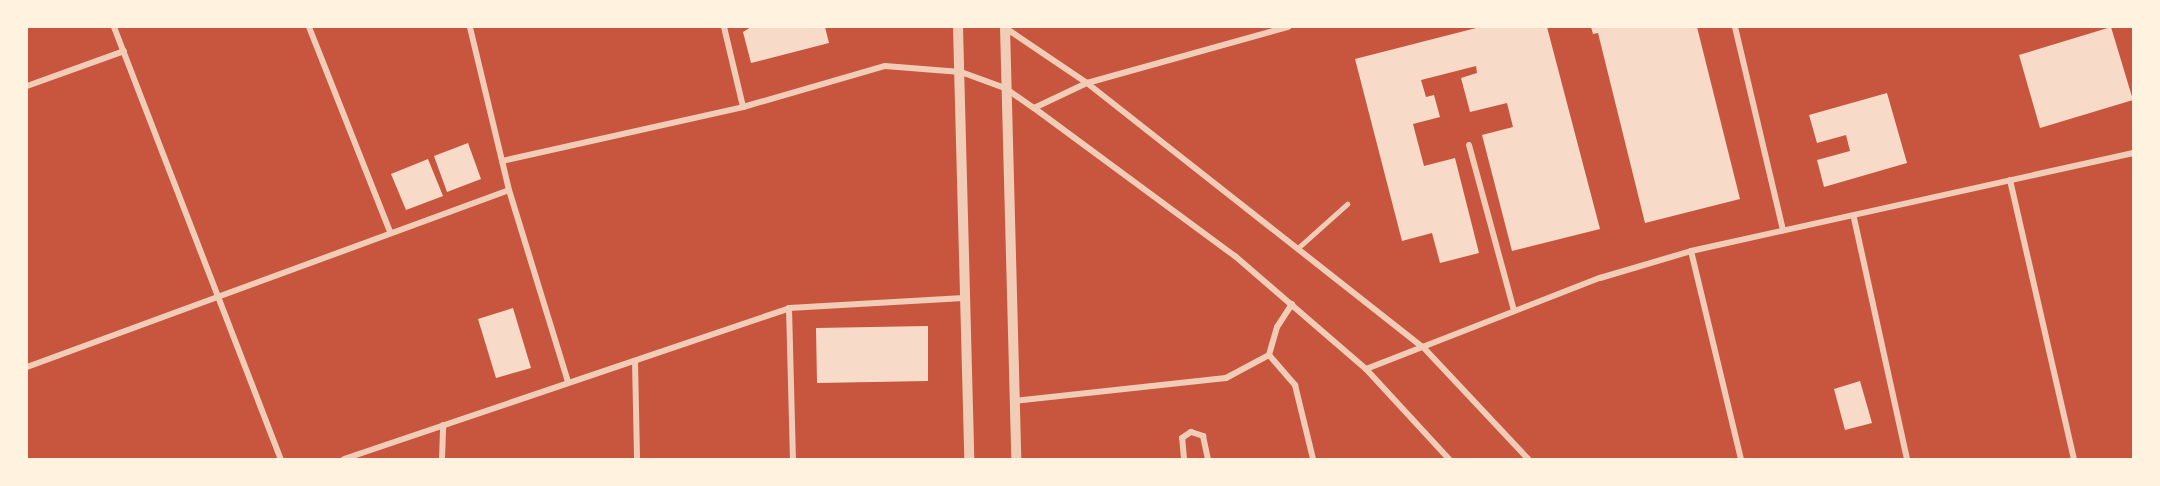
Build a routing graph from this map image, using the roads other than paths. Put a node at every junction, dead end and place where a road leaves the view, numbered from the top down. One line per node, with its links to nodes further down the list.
1 (114, 27): 10 (street)
2 (309, 27): 25 (street)
3 (470, 27): 19 (street)
4 (723, 27): 15 (street)
5 (958, 27): 11 (street)
6 (1005, 27): 12 (street); 14 (street)
7 (1288, 27): 9 (street)
8 (1735, 27): 24 (street)
9 (1278, 28): 12 (street)
10 (124, 51): 13 (street); 28 (street)
11 (961, 72): 14 (street); 15 (street); 29 (street)
12 (1087, 83): 16 (street); 26 (street)
13 (27, 86)
14 (1005, 88): 16 (street); 39 (street)
15 (743, 107): 19 (street)
16 (1034, 108): 30 (street)
17 (1469, 145): 32 (street)
18 (2133, 153): 20 (street)
19 (502, 161): 21 (street)
20 (2010, 180): 23 (street); 55 (street)
21 (509, 190): 25 (street); 38 (street)
22 (1347, 204): 26 (lane)
23 (1854, 218): 24 (street); 54 (street)
24 (1783, 231): 27 (street)
25 (390, 232): 28 (street)
26 (1298, 248): 33 (street)
27 (1691, 251): 32 (street); 53 (street)
28 (218, 296): 36 (street); 41 (street)
29 (964, 298): 31 (street); 46 (street)
30 (1292, 304): 34 (street); 37 (street)
31 (789, 308): 35 (street); 45 (street)
32 (1514, 311): 33 (street)
33 (1423, 347): 37 (street); 52 (street)
34 (1269, 355): 39 (street); 50 (street)
35 (635, 361): 38 (street); 44 (street)
36 (27, 367)
37 (1366, 369): 51 (street)
38 (568, 382): 40 (street)
39 (1014, 401): 47 (street)
40 (443, 425): 42 (street); 43 (street)
41 (281, 459)
42 (344, 459)
43 (442, 459)
44 (637, 459)
45 (793, 459)
46 (969, 459)
47 (1016, 459)
48 (1184, 459): 49 (street)
49 (1208, 459)
50 (1313, 459)
51 (1449, 459)
52 (1528, 459)
53 (1741, 459)
54 (1907, 459)
55 (2074, 459)

